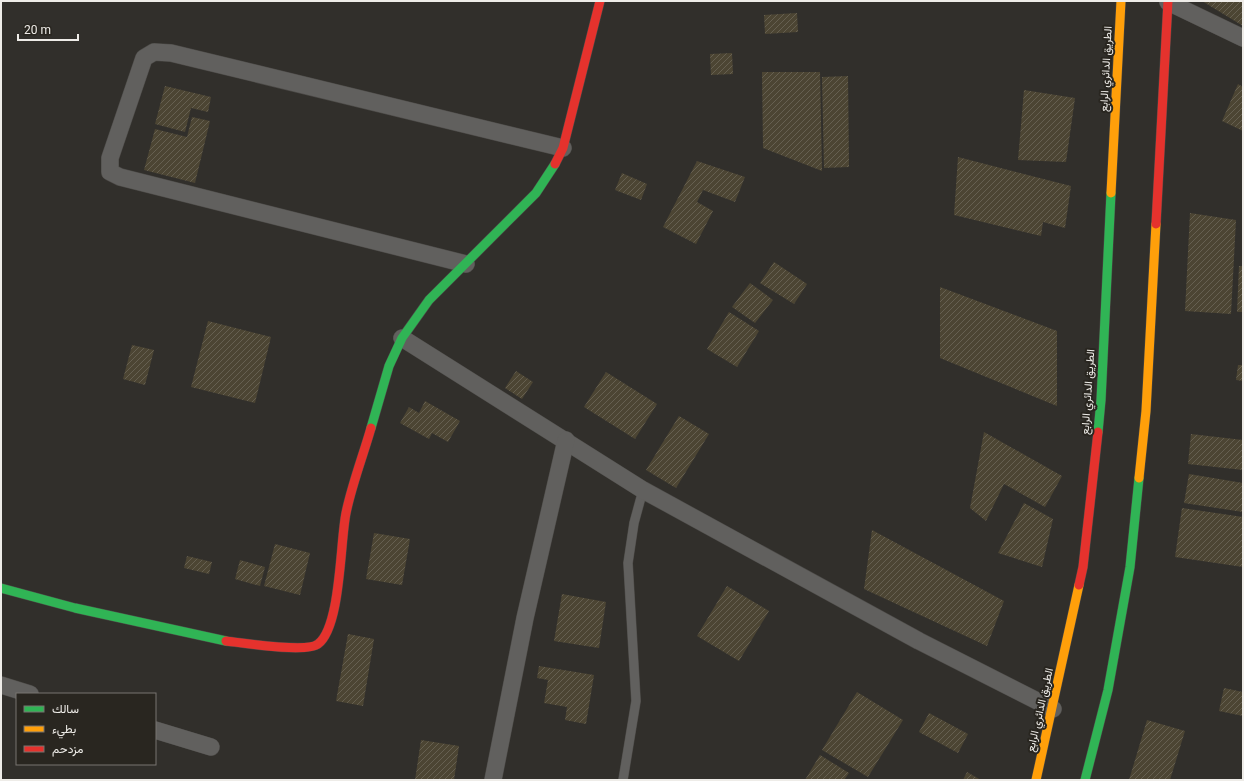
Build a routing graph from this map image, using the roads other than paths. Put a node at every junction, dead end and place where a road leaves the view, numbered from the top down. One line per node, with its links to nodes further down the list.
1 (600, 1): 5 (main road)
2 (1121, 1): 13 (main road, الطريق الدائري الرابع)
3 (1168, 1): 4 (street); 19 (main road)
4 (1243, 38)
5 (563, 148): 6 (main road); 6 (street)
6 (466, 264): 7 (main road)
7 (402, 338): 8 (street); 10 (main road)
8 (566, 440): 9 (street); 16 (street)
9 (643, 490): 13 (street); 17 (lane)
10 (1, 588)
11 (1, 686): 12 (street)
12 (26, 693)
13 (1054, 709): 18 (main road, الطريق الدائري الرابع)
14 (156, 730): 15 (street)
15 (212, 747)
16 (493, 780)
17 (623, 780)
18 (1036, 780)
19 (1085, 780)

